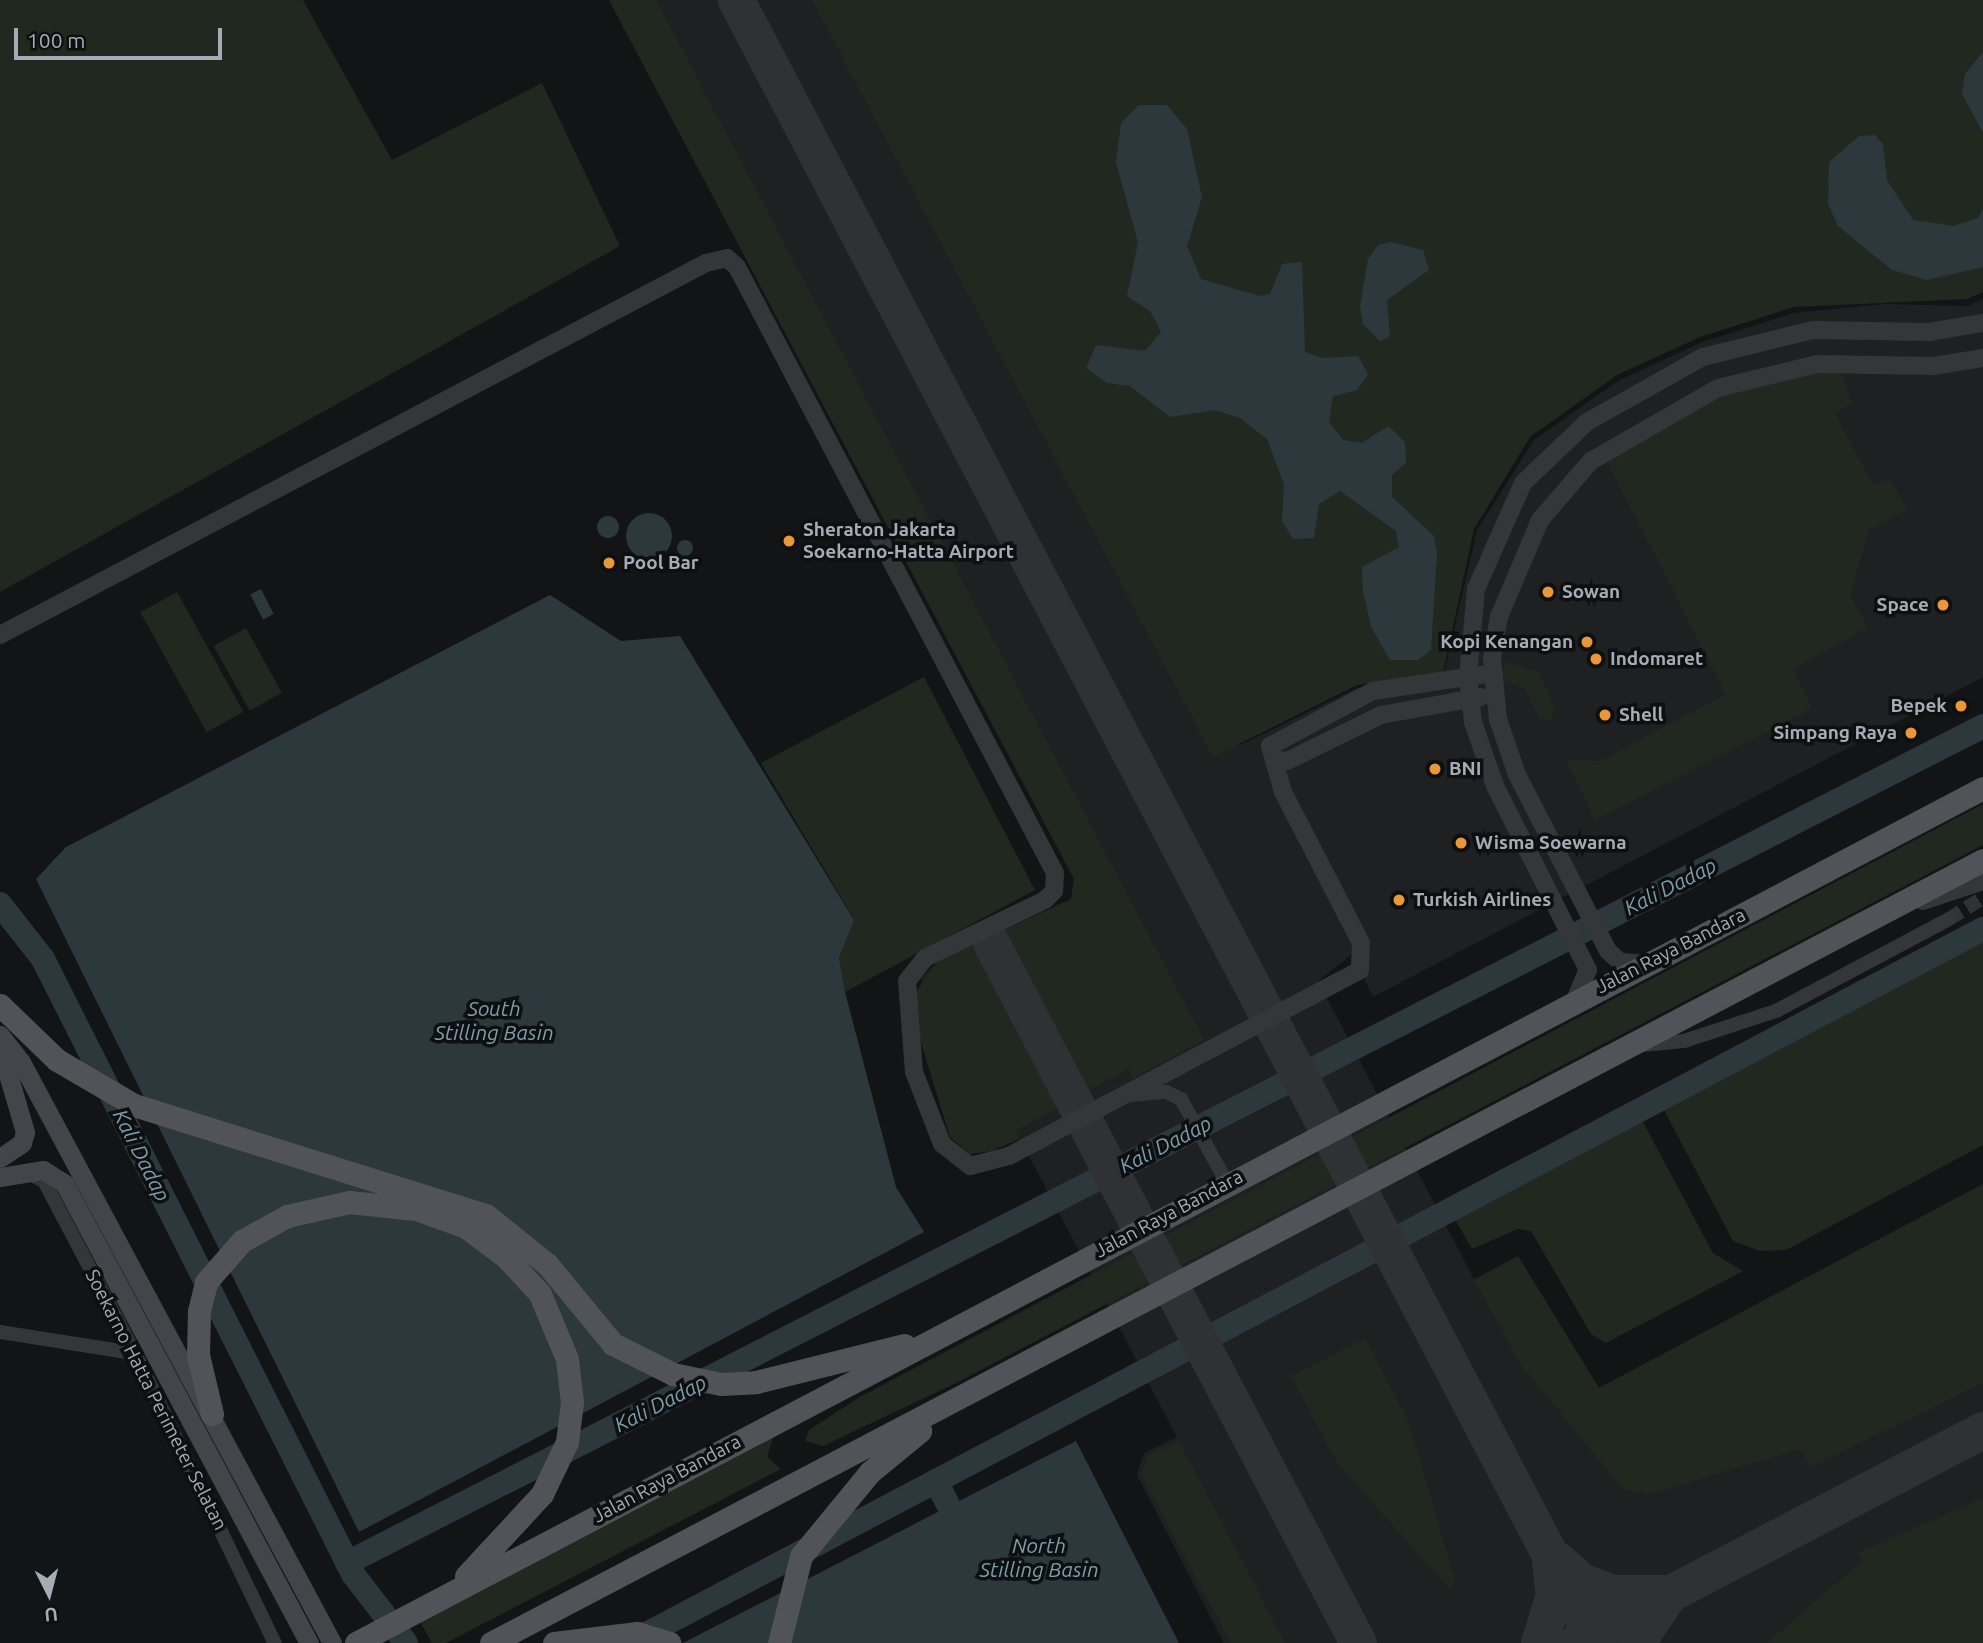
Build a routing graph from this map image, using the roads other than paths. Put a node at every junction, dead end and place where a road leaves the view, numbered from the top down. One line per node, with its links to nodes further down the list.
1 (1983, 323): 5 (street)
2 (1983, 358): 4 (street)
3 (0, 635): 20 (street)
4 (1493, 673): 5 (street); 6 (street)
5 (1468, 677): 7 (street); 8 (street)
6 (1494, 695): 7 (street); 14 (street)
7 (1471, 699): 8 (street); 15 (street)
8 (1276, 761): 20 (street)
9 (1983, 788): 14 (main road, Jalan Raya Bandara)
10 (1983, 860): 12 (main road)
11 (1983, 881): 12 (street)
12 (1870, 919): 18 (main road)
13 (1949, 919): 18 (street)
14 (1645, 964): 15 (main road, Jalan Raya Bandara)
15 (1575, 1000): 24 (main road, Jalan Raya Bandara)
16 (0, 1005): 26 (main road)
17 (0, 1035): 29 (main road, Soekarno Hatta Perimeter Selatan)
18 (1627, 1046): 28 (main road)
19 (0, 1047): 21 (main road)
20 (1120, 1098): 24 (street)
21 (0, 1158)
22 (22, 1171): 23 (main road); 29 (main road); 31 (street, Soekarno Hatta Perimeter Selatan)
23 (0, 1177)
24 (1227, 1183): 26 (main road, Jalan Raya Bandara)
25 (0, 1332): 27 (street)
26 (937, 1337): 30 (main road, Jalan Raya Bandara)
27 (126, 1352)
28 (970, 1393): 35 (main road); 38 (main road)
29 (202, 1419): 30 (main road); 32 (main road); 33 (main road)
30 (429, 1604): 34 (main road, Jalan Raya Bandara)
31 (275, 1643)
32 (309, 1643)
33 (332, 1643)
34 (356, 1643)
35 (491, 1643)
36 (554, 1643): 37 (main road)
37 (670, 1643)
38 (779, 1643)

